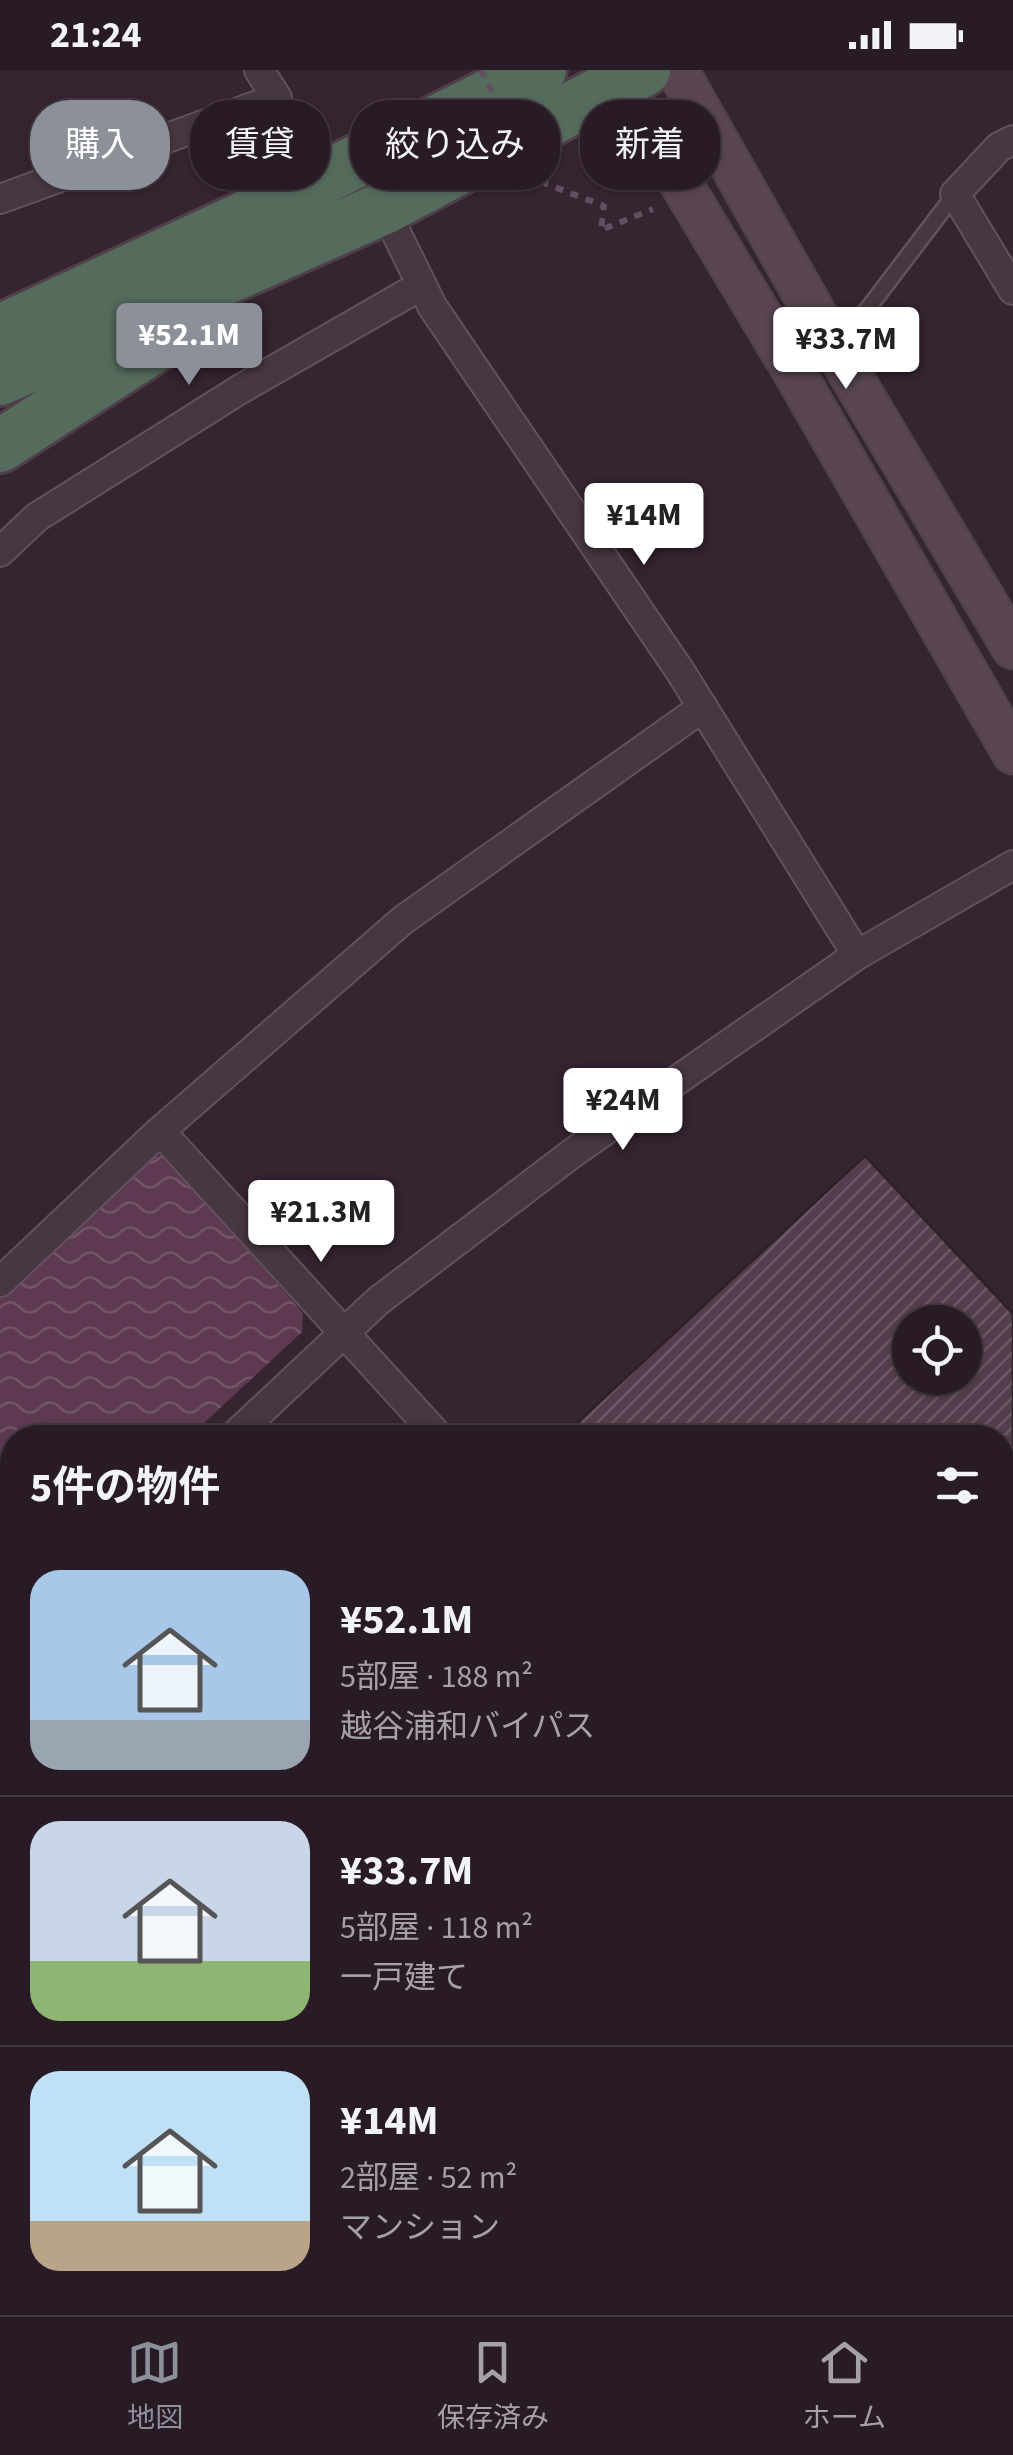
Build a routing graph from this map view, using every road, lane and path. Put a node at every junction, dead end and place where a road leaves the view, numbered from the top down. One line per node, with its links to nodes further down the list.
1 (259, 70): 8 (street)
2 (481, 70): 10 (path, bridge)
3 (540, 70): 11 (highway)
4 (677, 70): 17 (street)
5 (626, 74): 9 (highway); 23 (street)
6 (1013, 140): 7 (street)
7 (955, 194): 14 (street); 17 (lane)
8 (0, 199)
9 (384, 208): 12 (highway); 13 (street)
10 (653, 209)
11 (240, 219): 15 (highway); 16 (highway)
12 (326, 234): 18 (highway); 19 (highway)
13 (422, 285): 20 (street); 22 (street)
14 (1013, 290)
15 (0, 304)
16 (0, 331)
17 (831, 342): 21 (street)
18 (0, 379)
19 (0, 446)
20 (0, 552)
21 (1013, 648)
22 (702, 708): 25 (street); 26 (street)
23 (1013, 753)
24 (1013, 865): 25 (street)
25 (857, 954): 28 (street)
26 (160, 1130): 27 (street); 28 (street)
27 (0, 1282)
28 (344, 1332): 29 (street); 30 (street)
29 (246, 1425)
30 (428, 1425)

